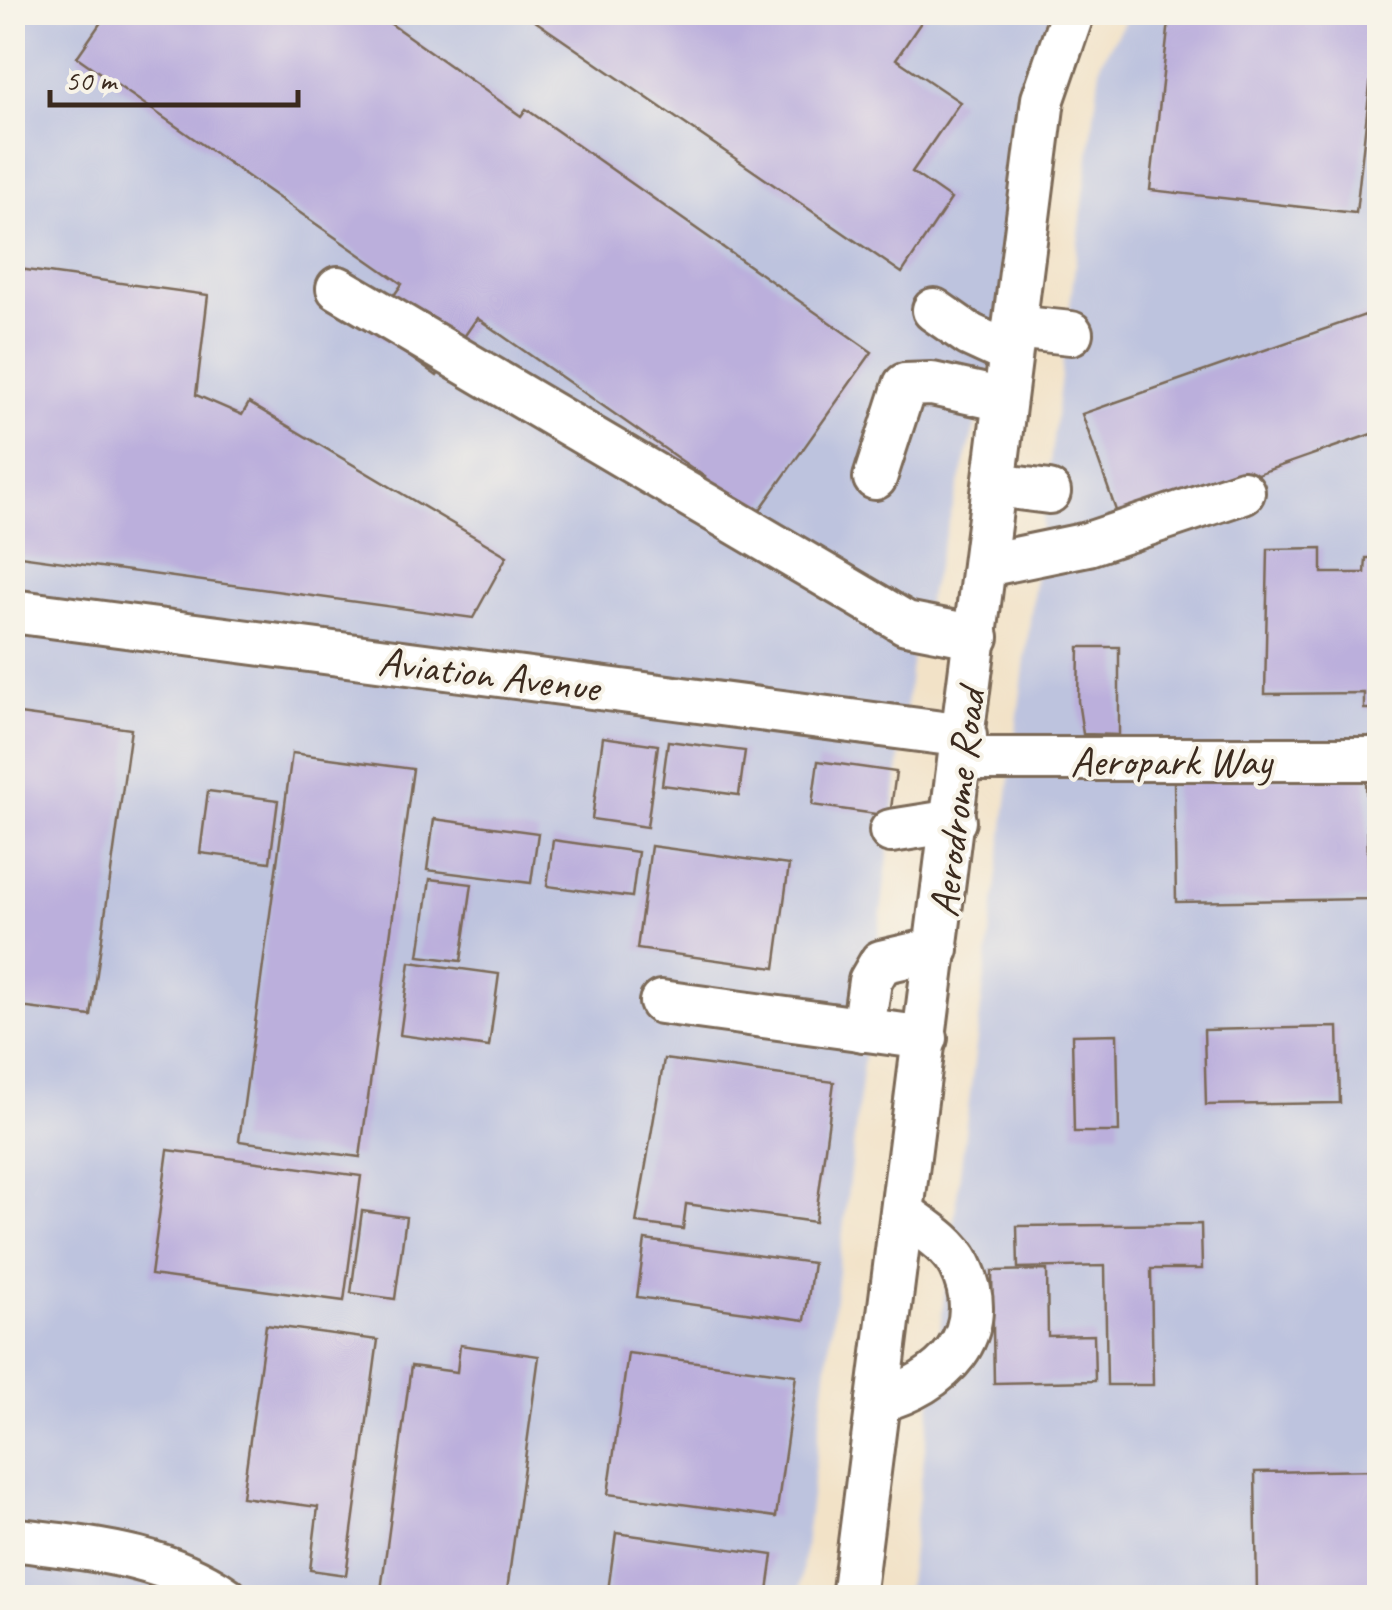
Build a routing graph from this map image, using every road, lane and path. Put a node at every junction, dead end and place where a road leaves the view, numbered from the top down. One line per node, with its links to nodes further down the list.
1 (1073, 12): 5 (street, Aerodrome Road)
2 (338, 288): 13 (street)
3 (934, 310): 5 (street)
4 (1071, 333): 5 (street)
5 (1012, 340): 6 (street, Aerodrome Road)
6 (1004, 400): 7 (street); 8 (street, Aerodrome Road)
7 (875, 478)
8 (995, 485): 9 (street); 11 (street, Aerodrome Road)
9 (1049, 492)
10 (1243, 492): 11 (street)
11 (986, 566): 13 (street, Aerodrome Road)
12 (12, 612): 14 (street, Aviation Avenue)
13 (977, 637): 14 (street, Aerodrome Road)
14 (963, 748): 15 (street, Aeropark Way); 16 (street, Aerodrome Road)
15 (1380, 759)
16 (954, 821): 17 (street); 18 (street, Aerodrome Road)
17 (892, 831)
18 (938, 949): 20 (street); 21 (street, Aerodrome Road)
19 (662, 1002): 20 (street)
20 (862, 1030): 21 (street)
21 (926, 1038): 22 (street, Aerodrome Road)
22 (903, 1212): 23 (street, Aerodrome Road); 23 (street)
23 (878, 1401): 26 (street, Aerodrome Road)
24 (12, 1539): 25 (street)
25 (226, 1598)
26 (852, 1598)

